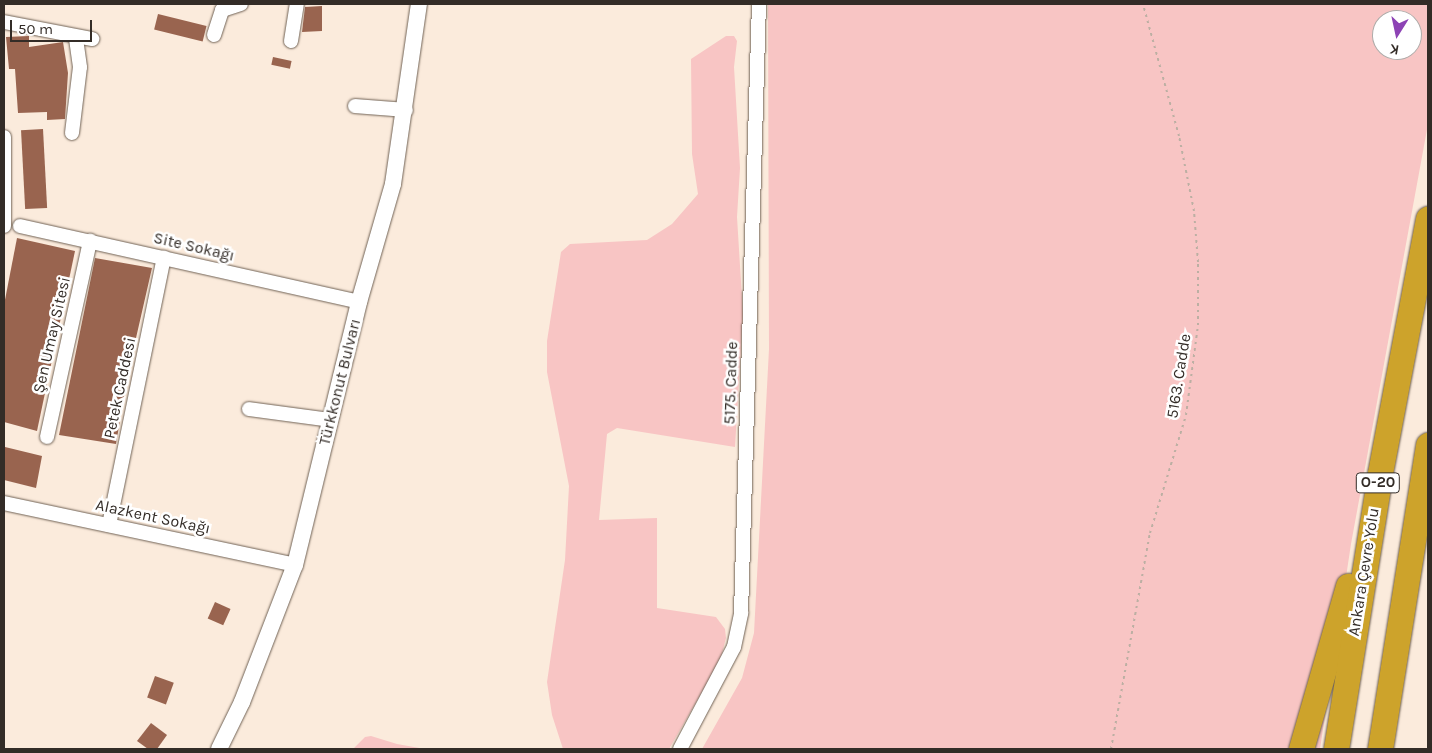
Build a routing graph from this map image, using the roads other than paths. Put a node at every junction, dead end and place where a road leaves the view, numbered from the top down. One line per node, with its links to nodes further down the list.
1 (241, 4): 6 (street)
2 (297, 4): 9 (street)
3 (419, 4): 11 (street, Türkkonut Bulvarı)
4 (759, 4): 29 (street, 5175. Cadde)
5 (4, 22): 7 (street)
6 (214, 35)
7 (76, 37): 8 (street); 12 (street)
8 (92, 39)
9 (291, 41)
10 (355, 106): 11 (street)
11 (406, 110): 19 (street, Türkkonut Bulvarı)
12 (72, 133)
13 (4, 137): 15 (street)
14 (1428, 218): 24 (highway, Ankara Çevre Yolu / O-20)
15 (4, 226)
16 (20, 226): 17 (street, Site Sokağı)
17 (90, 241): 18 (street, Site Sokağı); 22 (street, Şen Umay Sitesi)
18 (164, 258): 19 (street, Site Sokağı); 26 (street, Petek Caddesi)
19 (359, 302): 21 (street, Türkkonut Bulvarı)
20 (249, 409): 21 (street)
21 (330, 420): 27 (street, Türkkonut Bulvarı)
22 (47, 437)
23 (1428, 445): 32 (highway, O-20)
24 (1380, 472): 30 (highway); 31 (highway, Ankara Çevre Yolu / O-20)
25 (4, 503): 26 (street, Alazkent Sokağı)
26 (109, 525): 27 (street, Alazkent Sokağı)
27 (295, 565): 28 (street, Türkkonut Bulvarı)
28 (219, 749)
29 (680, 749)
30 (1301, 749)
31 (1336, 749)
32 (1380, 749)

